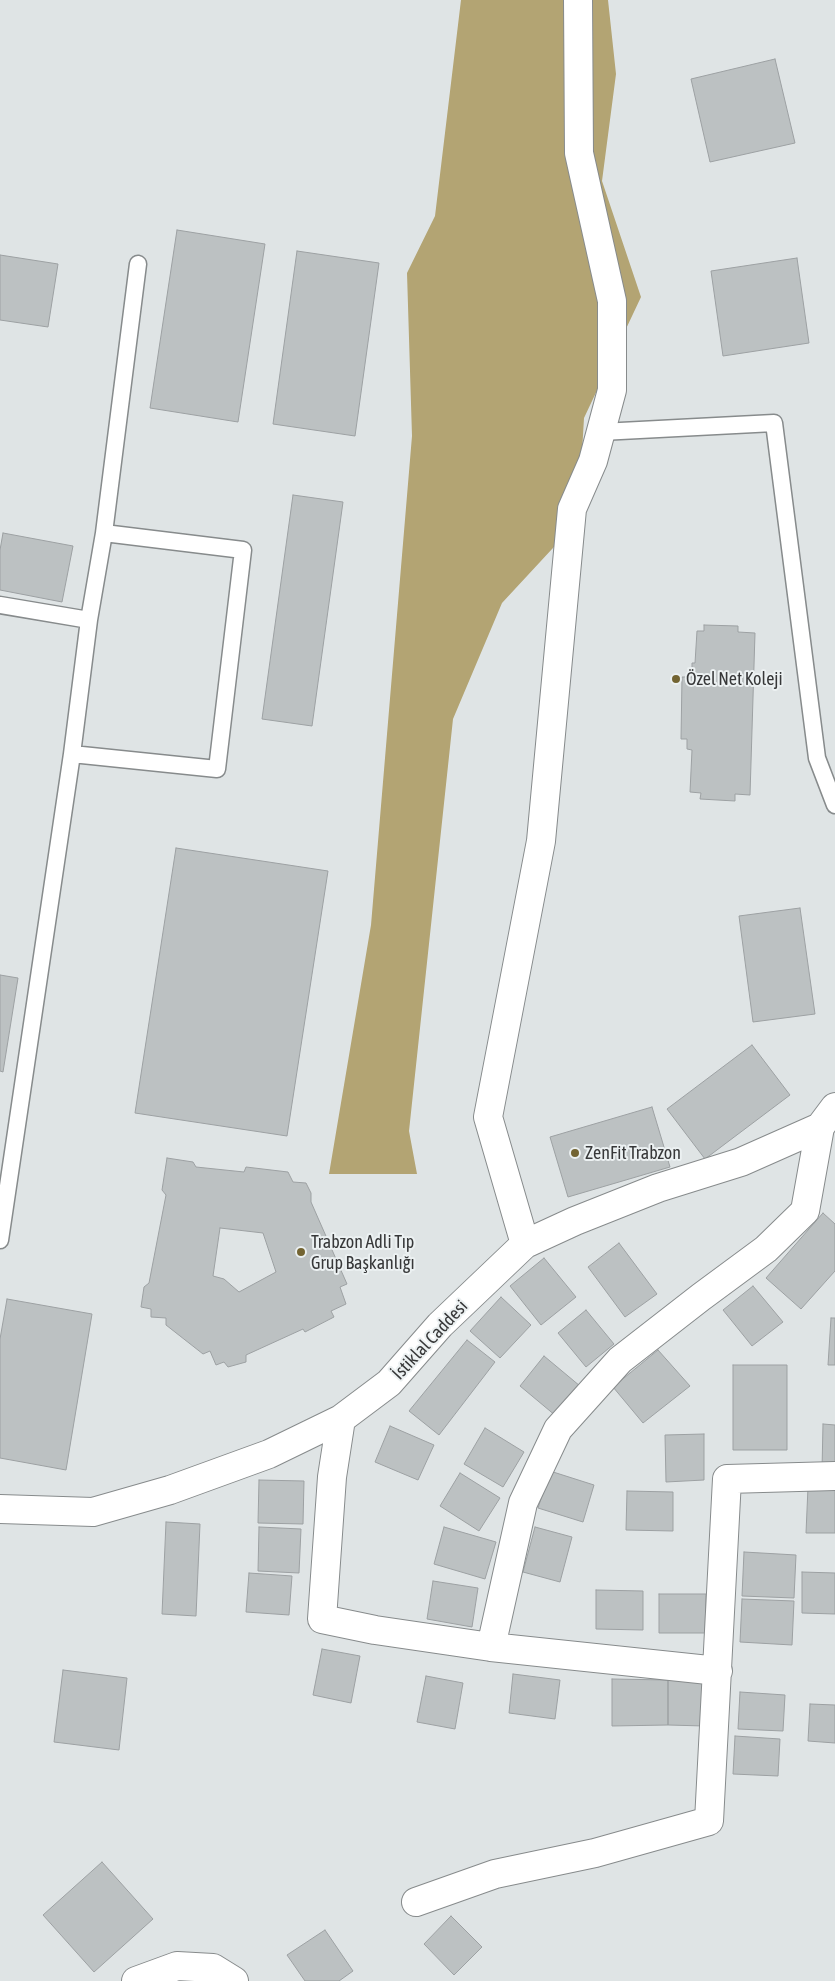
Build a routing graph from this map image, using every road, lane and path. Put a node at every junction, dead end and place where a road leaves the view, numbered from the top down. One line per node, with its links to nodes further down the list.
1 (578, 0): 3 (street)
2 (138, 264): 4 (lane)
3 (601, 432): 8 (lane); 11 (street)
4 (104, 532): 6 (lane); 7 (lane)
5 (0, 605): 6 (lane)
6 (90, 620): 7 (lane)
7 (72, 754): 10 (lane)
8 (835, 805)
9 (828, 1117): 11 (street, İstiklal Caddesi); 15 (street)
10 (0, 1240)
11 (525, 1244): 12 (street, İstiklal Caddesi)
12 (341, 1419): 14 (street, İstiklal Caddesi); 15 (street)
13 (835, 1476): 16 (street)
14 (0, 1508)
15 (491, 1647): 16 (street)
16 (718, 1671): 17 (street)
17 (416, 1902)
18 (136, 1981): 19 (street)
19 (234, 1981)

